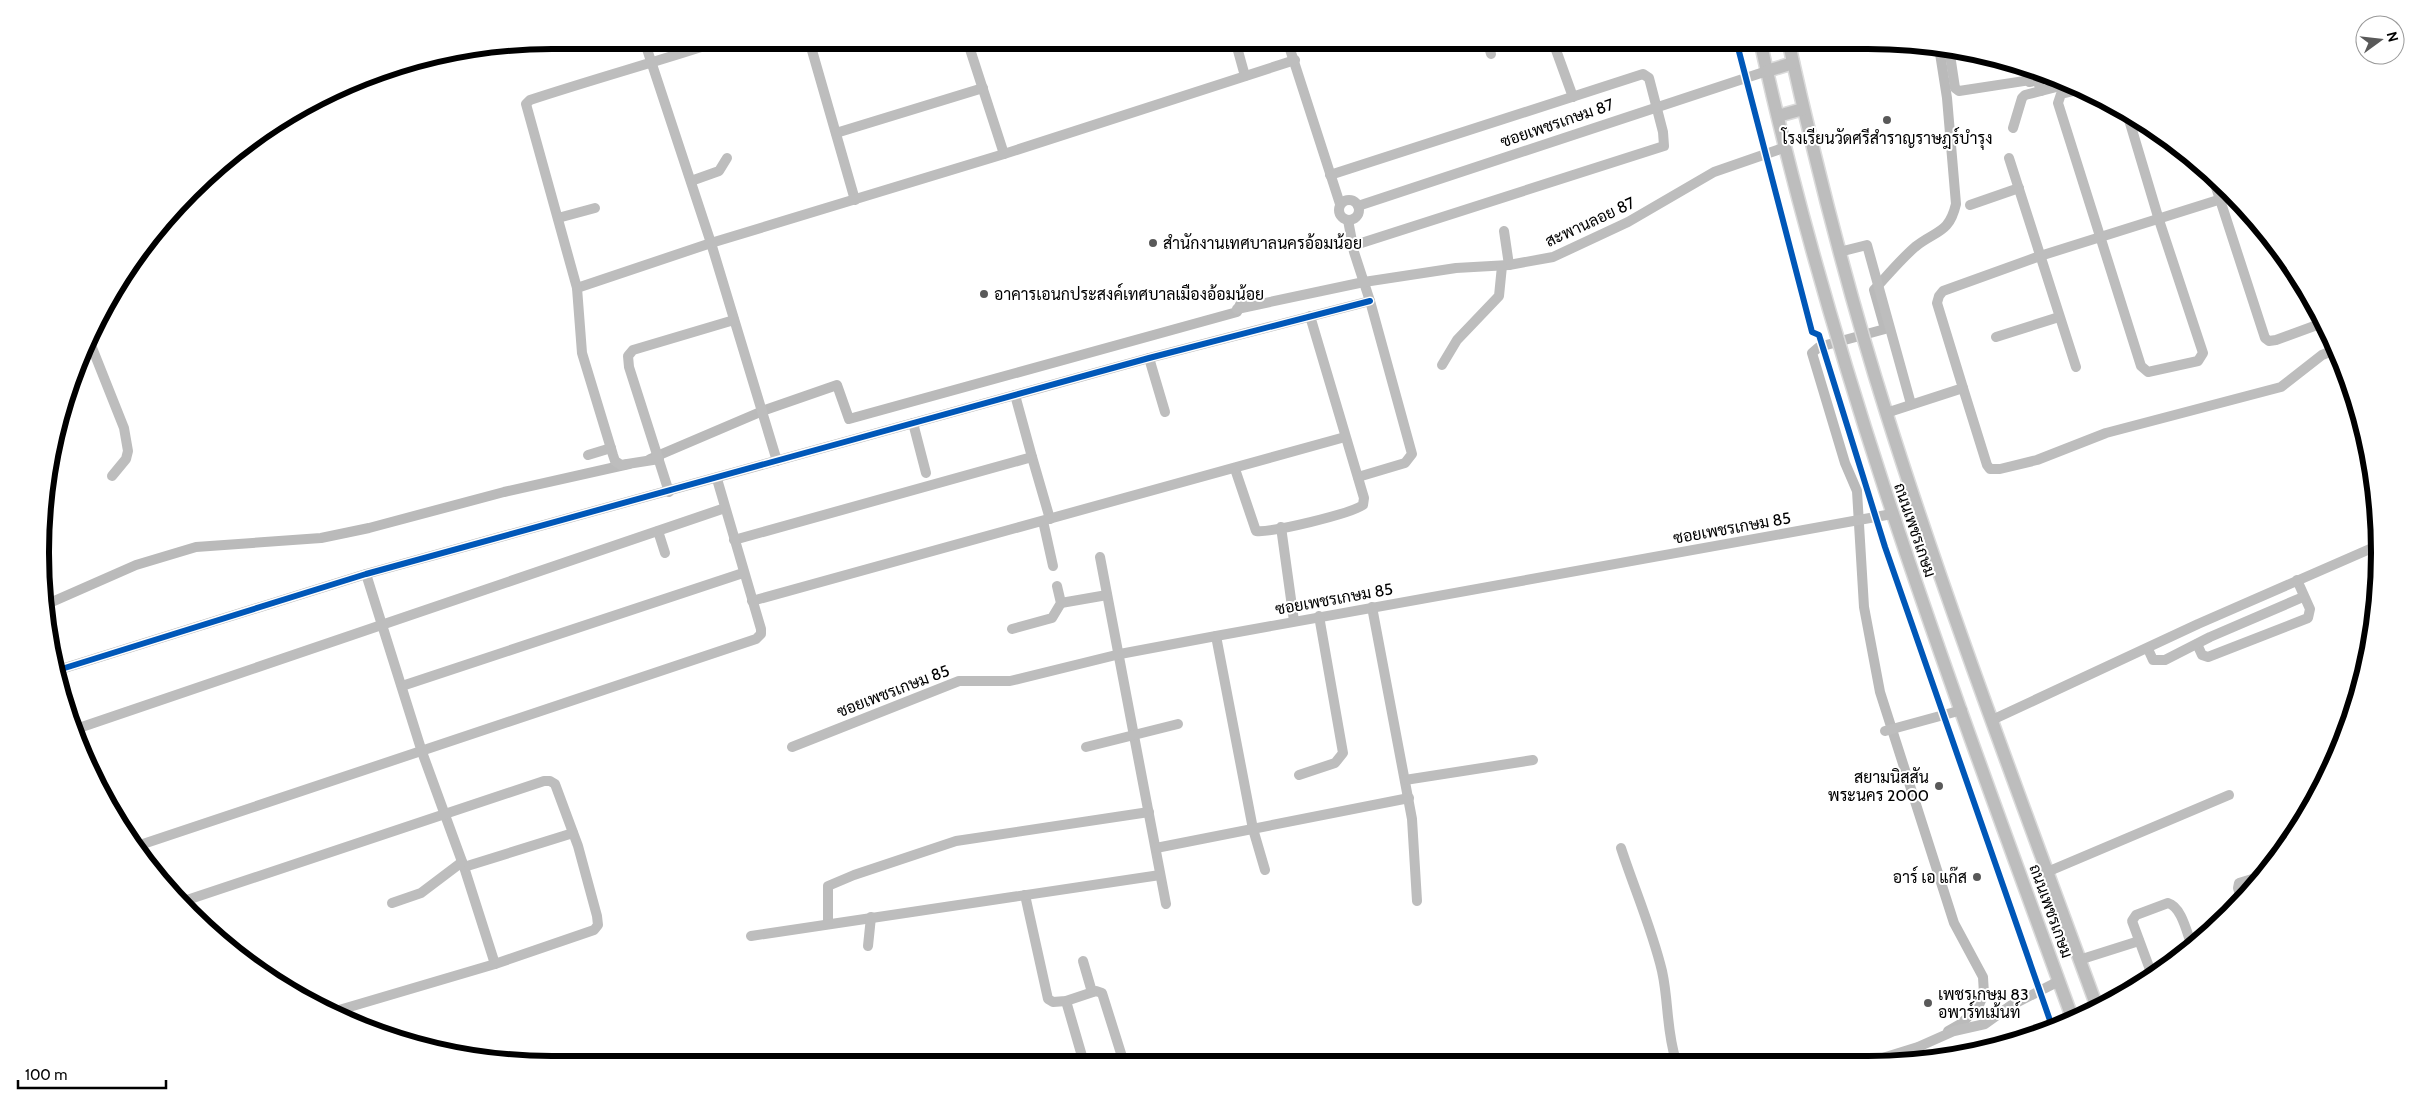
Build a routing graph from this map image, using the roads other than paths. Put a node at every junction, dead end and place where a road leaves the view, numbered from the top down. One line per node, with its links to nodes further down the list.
1 (647, 49): 14 (street)
2 (695, 49): 14 (street)
3 (812, 49): 28 (street)
4 (970, 49): 20 (street)
5 (1238, 49): 17 (street)
6 (1291, 49): 13 (street)
7 (1490, 49): 11 (street)
8 (1762, 49): 16 (main road, ถนนเพชรเกษม)
9 (1790, 49): 15 (main road, ถนนเพชรเกษม)
10 (1556, 50): 22 (street)
11 (1491, 54)
12 (1950, 56): 19 (street)
13 (1295, 60): 17 (street); 33 (street)
14 (652, 63): 34 (street); 44 (street)
15 (1793, 63): 16 (main road); 24 (main road, ถนนเพชรเกษม)
16 (1767, 71): 23 (street, ซอยเพชรเกษม 87); 25 (main road, ถนนเพชรเกษม)
17 (1245, 76): 30 (street)
18 (2054, 85): 19 (street)
19 (2040, 86): 27 (street)
20 (983, 88): 28 (street); 30 (street)
21 (2070, 92): 48 (street)
22 (1573, 97): 23 (street); 33 (street)
23 (1655, 106): 42 (street, ซอยเพชรเกษม 87); 50 (street)
24 (1804, 109): 25 (main road); 51 (main road, ถนนเพชรเกษม)
25 (1778, 116): 29 (main road, ถนนเพชรเกษม)
26 (2130, 123): 46 (street)
27 (2012, 128)
28 (836, 133): 38 (street)
29 (1786, 147): 53 (street, สะพานลอย 87); 87 (main road, ถนนเพชรเกษม)
30 (1004, 154): 38 (street)
31 (727, 158): 34 (street)
32 (2009, 158): 35 (street)
33 (1330, 175): 40 (street)
34 (691, 181): 49 (street)
35 (2019, 188): 41 (street); 52 (street)
36 (2216, 188): 39 (street)
37 (2226, 198): 39 (street)
38 (855, 200): 49 (street)
39 (2219, 200): 46 (street); 61 (street)
40 (1340, 204): 42 (street); 45 (street)
41 (1970, 205)
42 (1358, 206): 45 (street)
43 (595, 208): 44 (street)
44 (558, 218): 55 (street)
45 (1348, 220): 50 (street)
46 (2159, 220): 48 (street); 48 (street)
47 (1504, 231): 53 (street)
48 (2099, 238): 52 (street)
49 (711, 243): 55 (street); 60 (street)
50 (1352, 246): 54 (street)
51 (1840, 252): 70 (street); 72 (main road, ถนนเพชรเกษม)
52 (2040, 256): 59 (street); 68 (street)
53 (1505, 266): 54 (street, สะพานลอย 87); 66 (street)
54 (1364, 282): 56 (street); 57 (street, สะพานลอย 87)
55 (577, 288): 75 (street)
56 (1370, 301): 58 (street); 83 (street)
57 (1237, 309)
58 (1310, 316): 65 (street); 74 (street)
59 (2059, 317): 62 (street); 67 (street)
60 (734, 320): 78 (street); 79 (street)
61 (2317, 325)
62 (1996, 337)
63 (92, 349): 82 (street)
64 (2329, 352): 68 (street)
65 (1149, 358): 69 (street); 71 (street)
66 (1442, 365)
67 (2076, 367)
68 (1963, 388): 70 (street)
69 (1015, 395): 73 (street); 77 (street)
70 (1911, 404): 72 (street)
71 (1164, 412)
72 (1886, 413): 116 (main road, ถนนเพชรเกษม)
73 (913, 423): 79 (street); 81 (street)
74 (1345, 437): 80 (street); 83 (street)
75 (611, 448): 76 (street); 78 (street)
76 (588, 454)
77 (1032, 457): 88 (street); 91 (street)
78 (658, 459): 85 (street)
79 (777, 461): 84 (street)
80 (1235, 468): 88 (street); 89 (street)
81 (926, 473)
82 (112, 476)
83 (1358, 477): 89 (street)
84 (717, 479): 85 (street); 86 (street)
85 (670, 492): 97 (street)
86 (725, 508): 90 (street); 91 (street)
87 (1892, 514): 104 (street, ซอยเพชรเกษม 85); 115 (main road, ถนนเพชรเกษม)
88 (1046, 520): 95 (street); 102 (street)
89 (1281, 527): 106 (street)
90 (658, 531): 93 (street); 107 (street)
91 (734, 540): 96 (street)
92 (2371, 548): 98 (street)
93 (665, 553)
94 (1100, 557): 100 (street)
95 (1053, 566)
96 (743, 572): 102 (street); 114 (street)
97 (366, 574): 107 (street); 113 (street)
98 (2297, 580): 101 (street); 111 (street)
99 (1057, 586): 103 (street)
100 (1107, 595): 103 (street); 112 (street)
101 (2304, 596): 110 (street); 110 (street)
102 (752, 601): 123 (street)
103 (1061, 603): 108 (street)
104 (1372, 607): 105 (street, ซอยเพชรเกษม 85); 126 (street)
105 (1318, 616): 106 (street, ซอยเพชรเกษม 85); 125 (street)
106 (1294, 621): 109 (street, ซอยเพชรเกษม 85)
107 (381, 624): 114 (street); 118 (street)
108 (1012, 628)
109 (1216, 636): 112 (street, ซอยเพชรเกษม 85); 131 (street)
110 (2197, 644): 111 (street)
111 (2148, 648): 116 (street)
112 (1120, 654): 120 (street); 121 (street, ซอยเพชรเกษม 85)
113 (63, 670)
114 (402, 686): 123 (street)
115 (1962, 710): 119 (street); 157 (main road, ถนนเพชรเกษม)
116 (1992, 720): 138 (main road, ถนนเพชรเกษม)
117 (1178, 724): 120 (street)
118 (80, 728)
119 (1885, 731)
120 (1134, 736): 122 (street); 129 (street)
121 (792, 747)
122 (1086, 747)
123 (422, 752): 130 (street); 133 (street)
124 (1533, 760): 126 (street)
125 (1298, 775)
126 (1405, 780): 128 (street)
127 (2229, 795): 138 (street)
128 (1409, 798): 131 (street); 144 (street)
129 (1149, 812): 134 (street); 148 (street)
130 (444, 813): 132 (street); 136 (street); 143 (street)
131 (1253, 829): 134 (street); 137 (street)
132 (573, 832): 136 (street); 155 (street)
133 (143, 844)
134 (1156, 848): 139 (street)
135 (1621, 848): 166 (street)
136 (463, 864): 145 (street); 155 (street)
137 (1265, 870)
138 (2047, 872): 153 (main road, ถนนเพชรเกษม)
139 (1160, 875): 142 (street); 146 (street)
140 (2250, 880): 141 (street)
141 (2239, 892)
142 (1025, 896): 147 (street); 159 (street)
143 (188, 900)
144 (1417, 901)
145 (392, 903)
146 (1166, 904)
147 (871, 917): 148 (street); 152 (street)
148 (828, 924): 149 (street)
149 (751, 936)
150 (2189, 939): 151 (street)
151 (2139, 941): 153 (street); 156 (street)
152 (868, 946)
153 (2079, 960): 160 (main road, ถนนเพชรเกษม)
154 (1083, 961): 158 (street)
155 (495, 964): 161 (street)
156 (2150, 969)
157 (2059, 981): 162 (main road, ถนนเพชรเกษม); 163 (street)
158 (1092, 992): 159 (street); 165 (street)
159 (1066, 1001): 164 (street)
160 (2095, 1001)
161 (341, 1009)
162 (2071, 1013)
163 (1891, 1055)
164 (1082, 1056)
165 (1122, 1056)
166 (1675, 1056)

